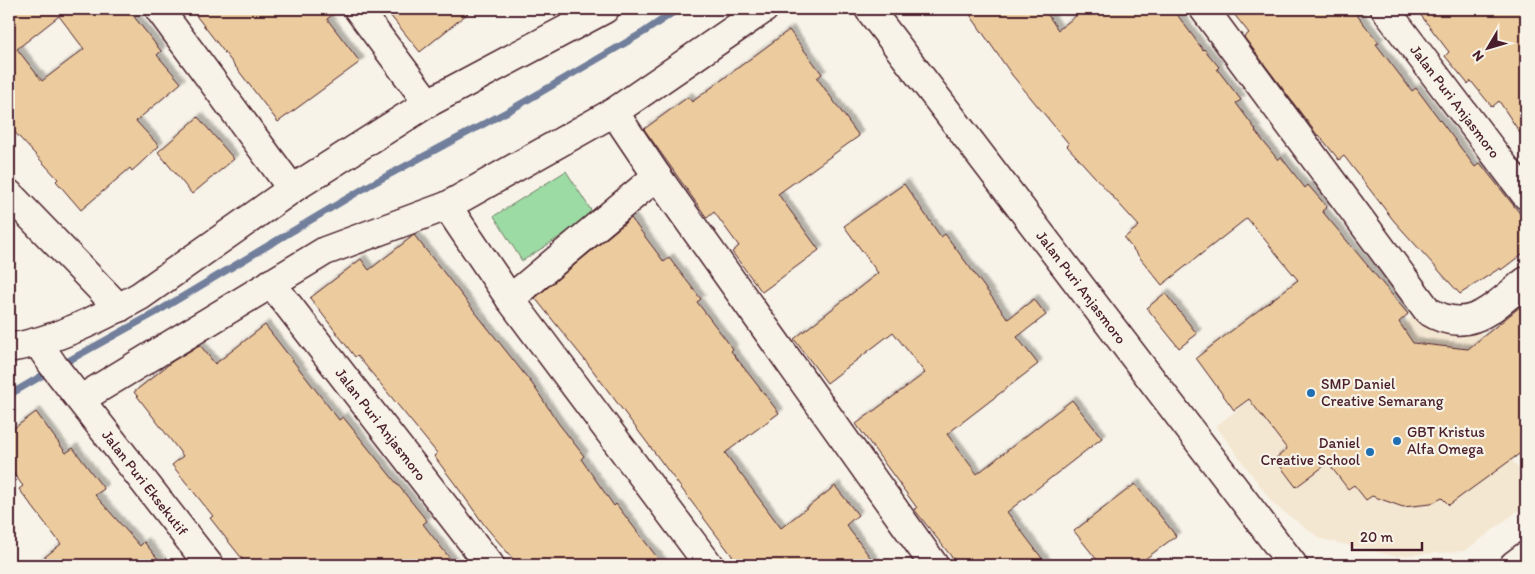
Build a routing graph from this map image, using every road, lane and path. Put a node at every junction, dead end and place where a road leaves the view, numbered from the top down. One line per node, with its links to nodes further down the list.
1 (158, 9): 12 (street)
2 (358, 9): 9 (street)
3 (605, 9): 8 (street)
4 (764, 9): 10 (street)
5 (869, 9): 28 (street, Jalan Puri Anjasmoro)
6 (1204, 9): 16 (street)
7 (1385, 9): 14 (street, Jalan Puri Anjasmoro)
8 (576, 16): 9 (street)
9 (428, 103): 12 (street)
10 (614, 112): 11 (street); 15 (street)
11 (657, 176): 18 (street); 27 (street)
12 (292, 189): 19 (street)
13 (9, 194): 19 (street)
14 (1526, 195)
15 (447, 206): 17 (street); 18 (street)
16 (1526, 281)
17 (271, 283): 22 (street); 25 (street, Jalan Puri Anjasmoro)
18 (510, 299): 26 (street)
19 (119, 308): 20 (street)
20 (38, 343): 21 (street); 22 (street, Jalan Puri Eksekutif)
21 (9, 348)
22 (78, 395): 24 (street, Jalan Puri Eksekutif)
23 (1526, 556): 29 (street)
24 (209, 565)
25 (490, 565)
26 (709, 565)
27 (934, 565)
28 (1293, 565)
29 (1514, 565)

